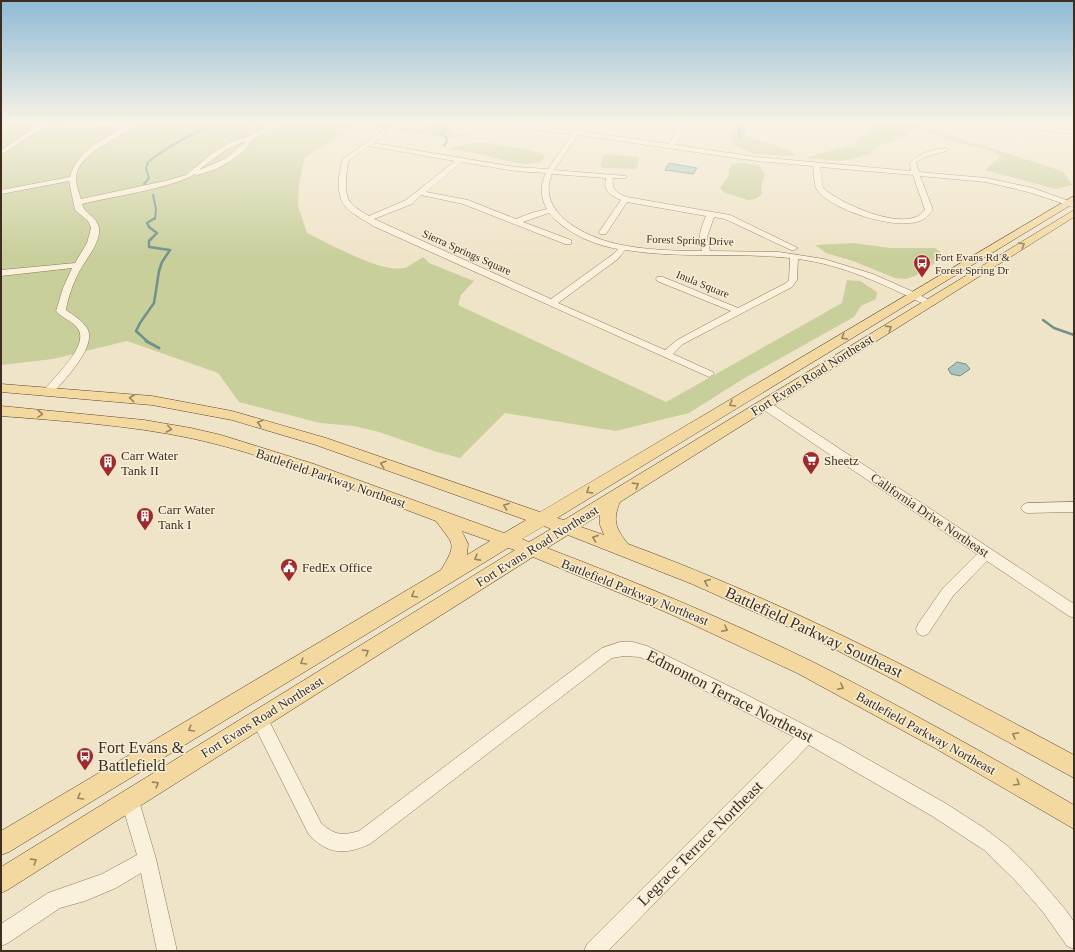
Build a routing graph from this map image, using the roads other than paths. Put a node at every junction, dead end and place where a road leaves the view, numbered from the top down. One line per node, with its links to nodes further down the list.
1 (76, 166): 16 (street)
2 (200, 166): 13 (street)
3 (214, 166): 13 (street)
4 (345, 166): 25 (street, Sierra Springs Square)
5 (452, 166): 18 (street)
6 (499, 166): 11 (street)
7 (553, 166): 11 (street)
8 (816, 166): 12 (street)
9 (843, 166): 12 (street)
10 (913, 166): 12 (street)
11 (550, 172): 14 (street); 22 (street)
12 (915, 173): 21 (street)
13 (188, 176): 20 (street)
14 (610, 176): 15 (street); 19 (street)
15 (624, 176)
16 (72, 178): 17 (street); 20 (street)
17 (1, 192)
18 (420, 193): 25 (street); 26 (street)
19 (625, 199): 24 (street); 27 (street)
20 (78, 202): 32 (street)
21 (1072, 202): 35 (main road, Fort Evans Road Northeast)
22 (551, 210): 26 (street); 29 (street, Forest Spring Drive)
23 (1074, 213): 37 (main road, Fort Evans Road Northeast, one-way to 23)
24 (711, 214): 30 (street); 31 (street)
25 (368, 219): 36 (street, Sierra Springs Square)
26 (517, 222): 28 (street)
27 (603, 232)
28 (568, 242)
29 (623, 248): 31 (street, Forest Spring Drive); 36 (street)
30 (794, 252): 31 (street, Forest Spring Drive); 35 (street, Forest Spring Drive); 38 (street)
31 (706, 253)
32 (77, 266): 33 (street); 43 (street)
33 (1, 273)
34 (660, 279): 38 (street, Inula Square)
35 (913, 295): 37 (street, Forest Spring Drive); 39 (main road, Fort Evans Road Northeast, one-way to 39)
36 (552, 303): 40 (street, Sierra Springs Square)
37 (929, 303): 44 (main road, Fort Evans Road Northeast, one-way to 37)
38 (738, 311): 40 (street)
39 (815, 354): 44 (main road); 50 (main road, Fort Evans Road Northeast, one-way to 50)
40 (666, 355): 41 (street, Sierra Springs Square)
41 (709, 374)
42 (1, 388): 43 (main road)
43 (49, 391): 50 (main road, one-way to 43)
44 (765, 405): 46 (main road, Fort Evans Road Northeast, one-way to 44); 55 (street, California Drive Northeast)
45 (1, 410): 49 (main road, Battlefield Parkway Northeast, one-way to 49)
46 (614, 499): 51 (main road, Fort Evans Road Northeast); 53 (main road)
47 (1074, 507): 48 (street)
48 (1027, 508)
49 (441, 517): 52 (main road, Battlefield Parkway Northeast); 56 (main road)
50 (543, 519): 51 (main road, Battlefield Parkway Southeast); 52 (main road, Fort Evans Road Northeast)
51 (568, 528): 53 (main road, Battlefield Parkway Southeast, one-way to 51); 54 (main road, Fort Evans Road Northeast)
52 (507, 540): 54 (main road, Battlefield Parkway Northeast); 56 (main road, Fort Evans Road Northeast, one-way to 56)
53 (623, 549): 61 (main road, Battlefield Parkway Southeast, one-way to 53)
54 (532, 550): 59 (main road, Fort Evans Road Northeast, one-way to 54); 63 (main road, Battlefield Parkway Northeast, one-way to 63)
55 (986, 553): 57 (street, California Drive Northeast); 58 (street)
56 (447, 575): 64 (main road, Fort Evans Road Northeast, one-way to 64)
57 (1074, 612)
58 (923, 630)
59 (259, 719): 60 (street, Edmonton Terrace Northeast); 62 (main road, Fort Evans Road Northeast, one-way to 59)
60 (807, 735): 68 (street, Edmonton Terrace Northeast); 70 (street, Legrace Terrace Northeast)
61 (1074, 767)
62 (130, 801): 65 (street); 66 (main road, Fort Evans Road Northeast, one-way to 62)
63 (1074, 818)
64 (1, 844)
65 (147, 859): 67 (street); 69 (street)
66 (1, 882)
67 (1, 936)
68 (1074, 939)
69 (167, 951)
70 (594, 951)

